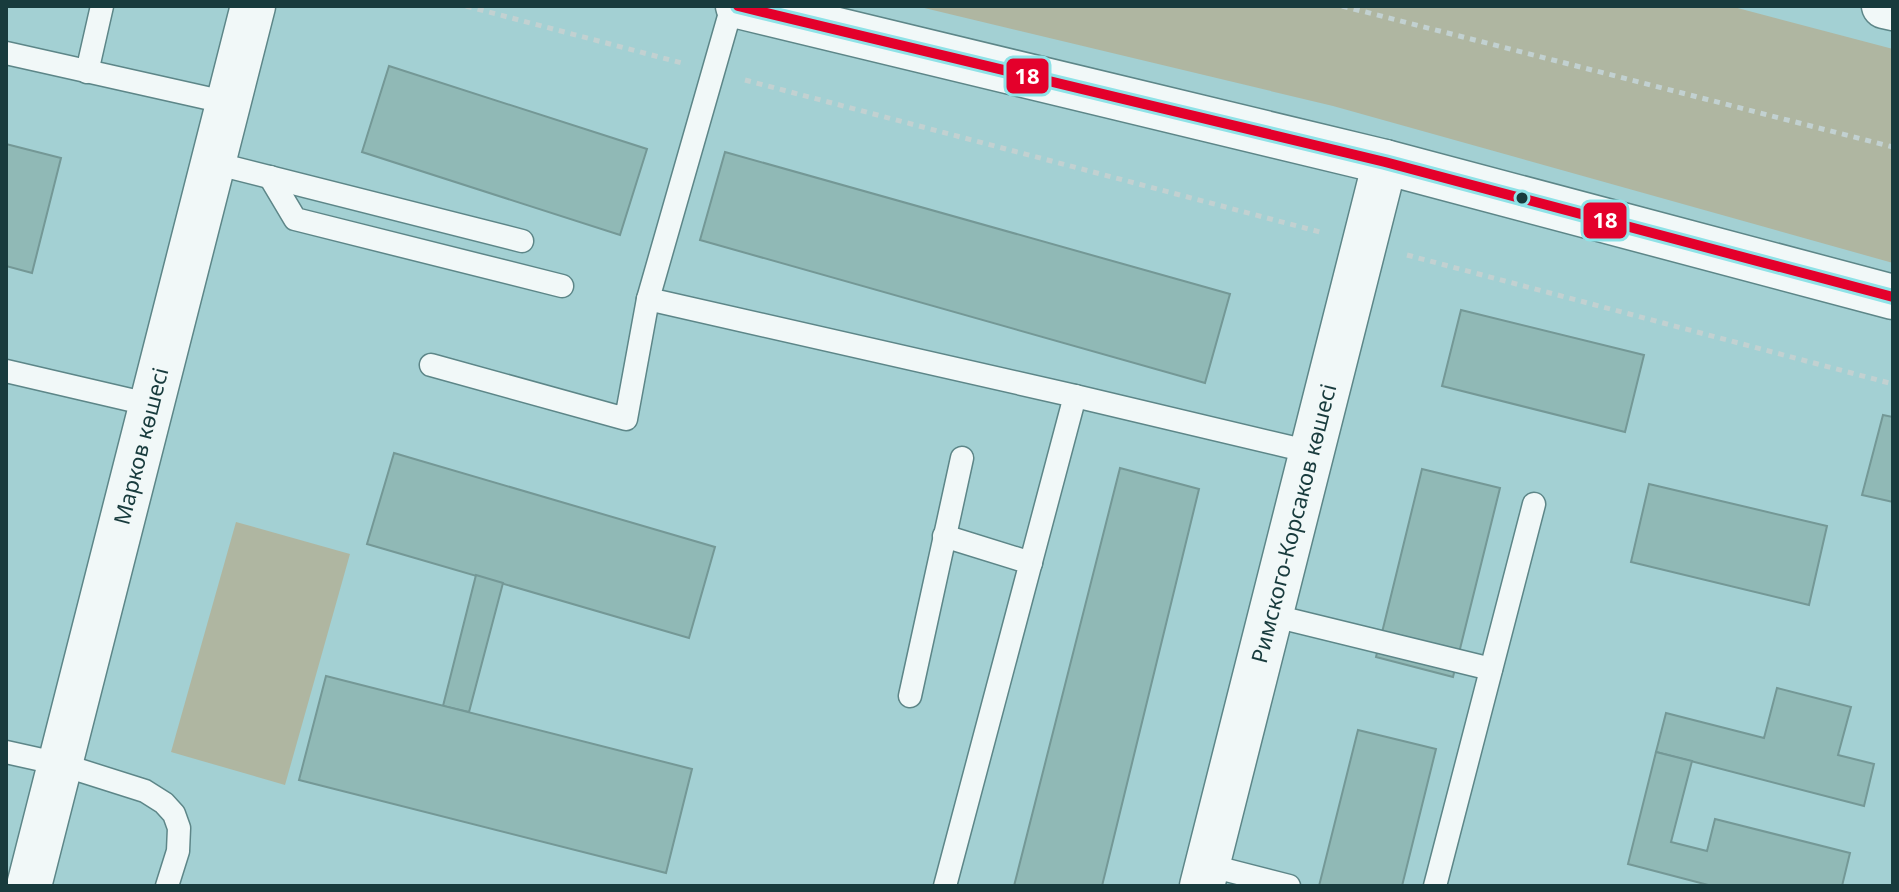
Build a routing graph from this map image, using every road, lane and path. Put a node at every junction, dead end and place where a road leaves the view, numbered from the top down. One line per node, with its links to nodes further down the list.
1 (102, 6): 10 (lane)
2 (253, 6): 11 (street, Марков көшесі)
3 (466, 6): 9 (path)
4 (735, 6): 9 (lane); 13 (street)
5 (1342, 6): 12 (path)
6 (1884, 6): 7 (street)
7 (1893, 8)
8 (6, 53): 10 (lane)
9 (713, 71): 17 (path); 20 (lane)
10 (87, 72): 11 (lane)
11 (229, 103): 14 (street, Марков көшесі)
12 (1893, 147)
13 (1385, 162): 17 (street, Римского-Корсаков көшесі); 19 (street)
14 (214, 163): 15 (lane); 25 (street, Марков көшесі)
15 (270, 177): 16 (lane); 18 (lane)
16 (522, 241)
17 (1364, 244): 23 (path); 26 (street, Римского-Корсаков көшесі)
18 (562, 286)
19 (1893, 297)
20 (648, 299): 21 (lane); 24 (lane)
21 (431, 365)
22 (6, 371): 25 (lane)
23 (1893, 384)
24 (1075, 396): 26 (lane); 30 (lane)
25 (152, 405): 35 (street, Марков көшесі)
26 (1311, 452): 31 (street, Римского-Корсаков көшесі)
27 (962, 458): 29 (lane)
28 (1534, 504): 32 (lane)
29 (944, 536): 30 (lane); 33 (lane)
30 (1031, 563): 39 (lane)
31 (1270, 615): 32 (lane); 36 (street, Римского-Корсаков көшесі)
32 (1491, 669): 41 (lane)
33 (910, 696)
34 (6, 752): 35 (lane)
35 (60, 764): 37 (street, Марков көшесі); 38 (lane)
36 (1204, 876): 40 (lane)
37 (29, 886)
38 (167, 886)
39 (945, 886)
40 (1289, 886)
41 (1435, 886)

